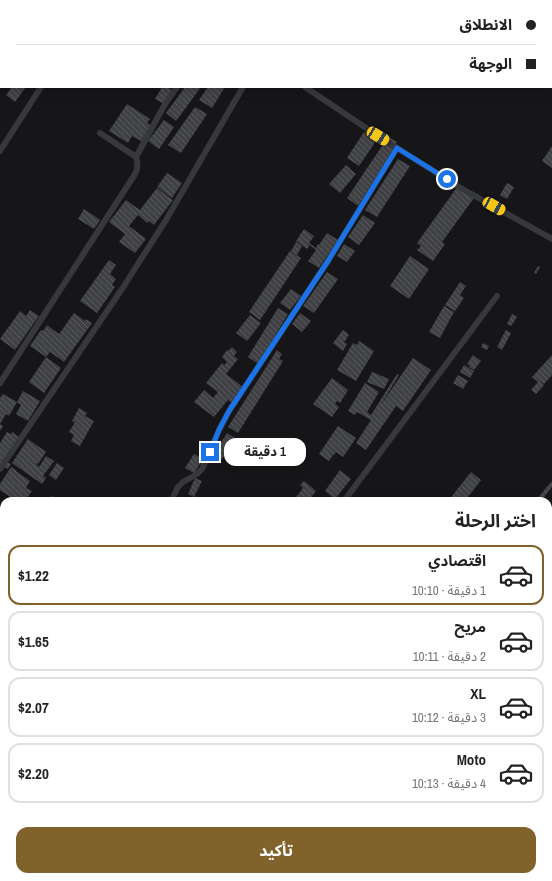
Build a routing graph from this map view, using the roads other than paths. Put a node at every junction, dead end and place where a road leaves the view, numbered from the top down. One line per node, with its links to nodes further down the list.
1 (40, 88): 7 (street)
2 (176, 88): 8 (street)
3 (242, 88): 12 (street)
4 (306, 88): 6 (street)
5 (100, 133): 8 (street)
6 (397, 148): 9 (street); 13 (street)
7 (0, 151)
8 (136, 157): 11 (street)
9 (552, 239)
10 (497, 296): 14 (street)
11 (0, 383)
12 (0, 469)
13 (172, 497)
14 (347, 497)

